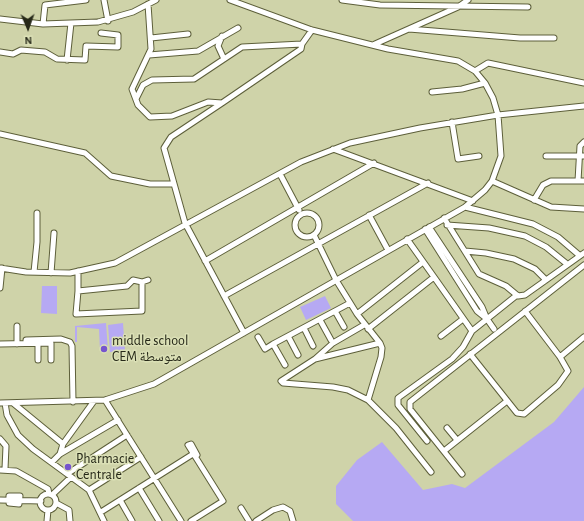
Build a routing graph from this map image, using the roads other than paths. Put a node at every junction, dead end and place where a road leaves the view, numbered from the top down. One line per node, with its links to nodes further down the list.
1 (86, 0): 13 (street)
2 (104, 0): 11 (street)
3 (156, 0): 7 (street)
4 (230, 0): 16 (street)
5 (342, 0): 8 (street)
6 (468, 0): 8 (street)
7 (148, 4): 11 (street); 20 (street)
8 (458, 7): 9 (street); 15 (street)
9 (528, 7)
10 (0, 19): 13 (street)
11 (108, 21): 12 (street)
12 (71, 23): 13 (street); 27 (street)
13 (43, 24)
14 (238, 28): 19 (street)
15 (409, 29): 21 (street); 23 (street)
16 (312, 30): 22 (street); 23 (street)
17 (101, 33): 27 (street)
18 (188, 34): 20 (street)
19 (223, 36): 25 (street); 26 (street)
20 (151, 38): 25 (street)
21 (554, 38)
22 (302, 44): 26 (street); 33 (street)
23 (375, 44): 28 (street)
24 (0, 52): 27 (street)
25 (148, 55): 32 (street)
26 (224, 59): 32 (street)
27 (68, 60)
28 (476, 71): 29 (street); 30 (street)
29 (485, 83): 31 (street); 35 (street)
30 (584, 84)
31 (432, 92)
32 (136, 100): 33 (street)
33 (222, 103): 48 (street)
34 (584, 106): 35 (street)
35 (498, 115): 36 (street); 45 (street)
36 (452, 122): 39 (street); 40 (street)
37 (0, 134): 48 (street)
38 (584, 142): 42 (street)
39 (333, 148): 43 (street); 44 (street)
40 (479, 156)
41 (546, 156): 42 (street)
42 (582, 156): 46 (street)
43 (374, 163): 47 (street); 52 (street)
44 (280, 174): 52 (street); 58 (street)
45 (492, 181): 49 (street); 50 (street)
46 (581, 181): 50 (street)
47 (428, 183): 49 (street); 56 (street)
48 (174, 184): 58 (street)
49 (473, 200): 51 (street)
50 (534, 200): 53 (street)
51 (465, 207): 57 (street); 67 (street)
52 (298, 208): 55 (street); 68 (street)
53 (584, 209)
54 (37, 213): 73 (street)
55 (302, 214): 62 (street); 62 (street)
56 (369, 216): 64 (street); 65 (street)
57 (444, 218): 59 (street); 60 (street)
58 (185, 223): 68 (street); 74 (street)
59 (447, 225): 66 (street); 70 (street)
60 (427, 228): 63 (street); 90 (street)
61 (54, 233): 75 (street)
62 (314, 234): 64 (street)
63 (408, 239): 65 (street); 69 (street)
64 (319, 244): 78 (street); 84 (street)
65 (388, 250): 78 (street)
66 (465, 251): 79 (street); 83 (street)
67 (582, 254): 70 (street)
68 (205, 262): 84 (street)
69 (423, 262): 76 (street); 88 (street)
70 (567, 264): 79 (street)
71 (584, 265): 87 (street)
72 (1, 268): 73 (street); 81 (street)
73 (34, 272): 75 (street)
74 (78, 272): 75 (street); 82 (street)
75 (51, 273)
76 (434, 277): 89 (street); 96 (street)
77 (148, 280): 80 (street)
78 (336, 280): 85 (street); 99 (street)
79 (546, 280): 83 (street)
80 (142, 282): 82 (street); 82 (street)
81 (0, 288)
82 (78, 291)
83 (517, 295): 90 (street)
84 (224, 296): 99 (street)
85 (350, 304): 86 (street); 88 (street)
86 (335, 311): 91 (street); 94 (street)
87 (525, 311): 98 (street); 113 (street)
88 (357, 314): 92 (street)
89 (463, 319): 97 (street); 101 (street)
90 (486, 319): 97 (street); 98 (street)
91 (320, 320): 95 (street); 104 (street)
92 (364, 325): 96 (street); 114 (street)
93 (17, 326): 108 (street)
94 (344, 327)
95 (304, 328): 100 (street); 110 (street)
96 (368, 329): 106 (street)
97 (472, 331): 130 (street)
98 (496, 331): 111 (street)
99 (244, 333): 118 (street)
100 (288, 336): 109 (street); 112 (street)
101 (441, 336)
102 (258, 337): 109 (street)
103 (584, 337): 113 (street)
104 (330, 340)
105 (38, 341): 108 (street); 115 (street); 116 (street); 122 (street)
106 (380, 343): 114 (street); 119 (street)
107 (0, 344): 108 (street)
108 (17, 344)
109 (273, 344): 117 (street)
110 (313, 346)
111 (470, 354): 121 (street); 132 (street)
112 (298, 355)
113 (560, 357): 121 (street)
114 (315, 359): 119 (street)
115 (38, 360)
116 (51, 360)
117 (285, 365)
118 (105, 400): 120 (street); 125 (street)
119 (368, 400): 138 (street)
120 (94, 401): 122 (street); 131 (street)
121 (507, 401): 129 (street)
122 (72, 402): 124 (street)
123 (3, 403): 124 (street); 136 (street)
124 (13, 403): 131 (street)
125 (118, 420): 127 (street); 133 (street)
126 (447, 428): 129 (street)
127 (127, 435): 134 (street); 140 (street)
128 (1, 440): 137 (street)
129 (456, 440): 132 (street)
130 (427, 441)
131 (63, 444): 133 (street)
132 (444, 451): 139 (street)
133 (60, 454): 136 (street)
134 (141, 457): 141 (street); 143 (street)
135 (0, 460): 137 (street)
136 (52, 462): 140 (street)
137 (3, 468): 144 (street)
138 (431, 472)
139 (462, 474)
140 (69, 475): 143 (street); 144 (street)
141 (154, 478): 142 (street); 150 (street); 154 (street)
142 (139, 488): 146 (street); 148 (street)
143 (89, 490): 153 (street)
144 (51, 495): 147 (street); 149 (street)
145 (0, 500): 147 (street)
146 (120, 500): 153 (street); 158 (street)
147 (41, 502): 152 (street)
148 (147, 502): 159 (street); 160 (street)
149 (56, 503): 152 (street); 155 (street)
150 (170, 503): 161 (street); 162 (street)
151 (241, 508): 163 (street)
152 (48, 510): 156 (street)
153 (101, 512): 157 (street)
154 (194, 519)
155 (71, 520)
156 (47, 521)
157 (104, 521)
158 (131, 521)
159 (155, 521)
160 (158, 521)
161 (177, 521)
162 (180, 521)
163 (249, 521)
164 (256, 521): 165 (street)
165 (293, 521)

